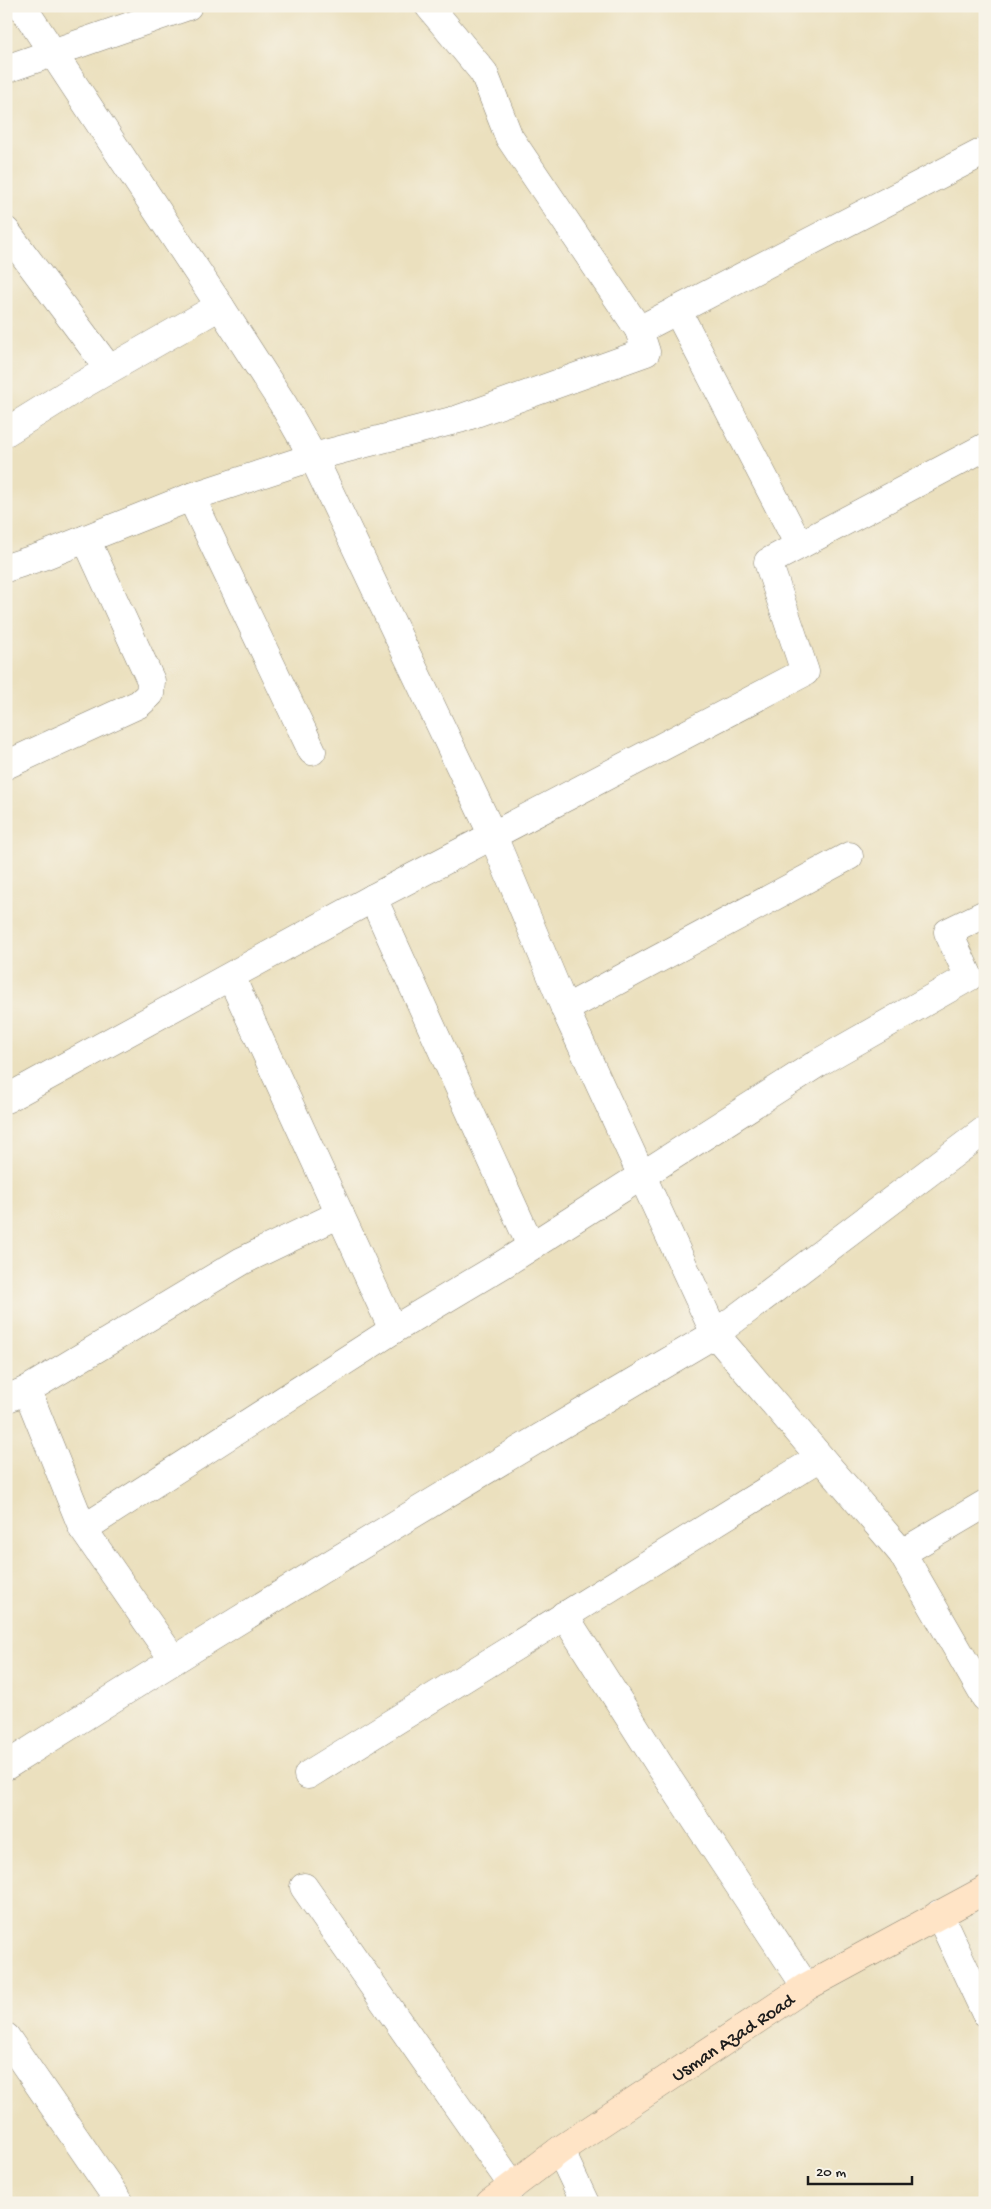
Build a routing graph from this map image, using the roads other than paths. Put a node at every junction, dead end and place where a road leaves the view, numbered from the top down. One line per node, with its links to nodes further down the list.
1 (22, 6): 4 (street)
2 (188, 6): 4 (street)
3 (429, 6): 10 (street)
4 (54, 52): 5 (street); 8 (street)
5 (6, 69)
6 (985, 151): 9 (street)
7 (6, 231): 11 (street)
8 (220, 306): 11 (street); 14 (street)
9 (677, 310): 10 (street); 17 (street)
10 (639, 330): 14 (street)
11 (109, 369): 12 (street)
12 (6, 432)
13 (985, 447): 17 (street)
14 (313, 457): 15 (street); 21 (street)
15 (191, 497): 16 (street); 19 (street)
16 (86, 539): 18 (street); 20 (street)
17 (799, 545): 21 (street)
18 (6, 568)
19 (312, 751)
20 (6, 765)
21 (493, 836): 23 (street); 26 (street)
22 (849, 856): 26 (street)
23 (373, 898): 25 (street); 31 (street)
24 (985, 914): 29 (street)
25 (231, 977): 27 (street); 30 (street)
26 (565, 1009): 29 (street)
27 (6, 1099)
28 (985, 1130): 33 (street)
29 (643, 1175): 31 (street); 33 (street)
30 (340, 1214): 32 (street); 34 (street)
31 (531, 1246): 32 (street)
32 (393, 1330): 37 (street)
33 (715, 1334): 35 (street); 40 (street)
34 (17, 1394): 37 (street)
35 (819, 1458): 38 (street); 39 (street)
36 (985, 1504): 38 (street)
37 (83, 1529): 40 (street)
38 (902, 1553): 41 (street)
39 (564, 1615): 43 (street); 47 (street)
40 (173, 1659): 42 (street)
41 (985, 1697)
42 (6, 1766)
43 (308, 1775)
44 (304, 1887): 51 (street)
45 (985, 1890): 46 (main road, Usman Azad Road)
46 (939, 1914): 47 (main road, Usman Azad Road); 48 (street)
47 (806, 1987): 50 (main road, Usman Azad Road)
48 (985, 2012)
49 (6, 2037): 52 (street)
50 (560, 2150): 51 (main road, Usman Azad Road); 54 (street)
51 (513, 2186): 53 (main road, Usman Azad Road)
52 (120, 2203)
53 (490, 2203)
54 (585, 2203)

